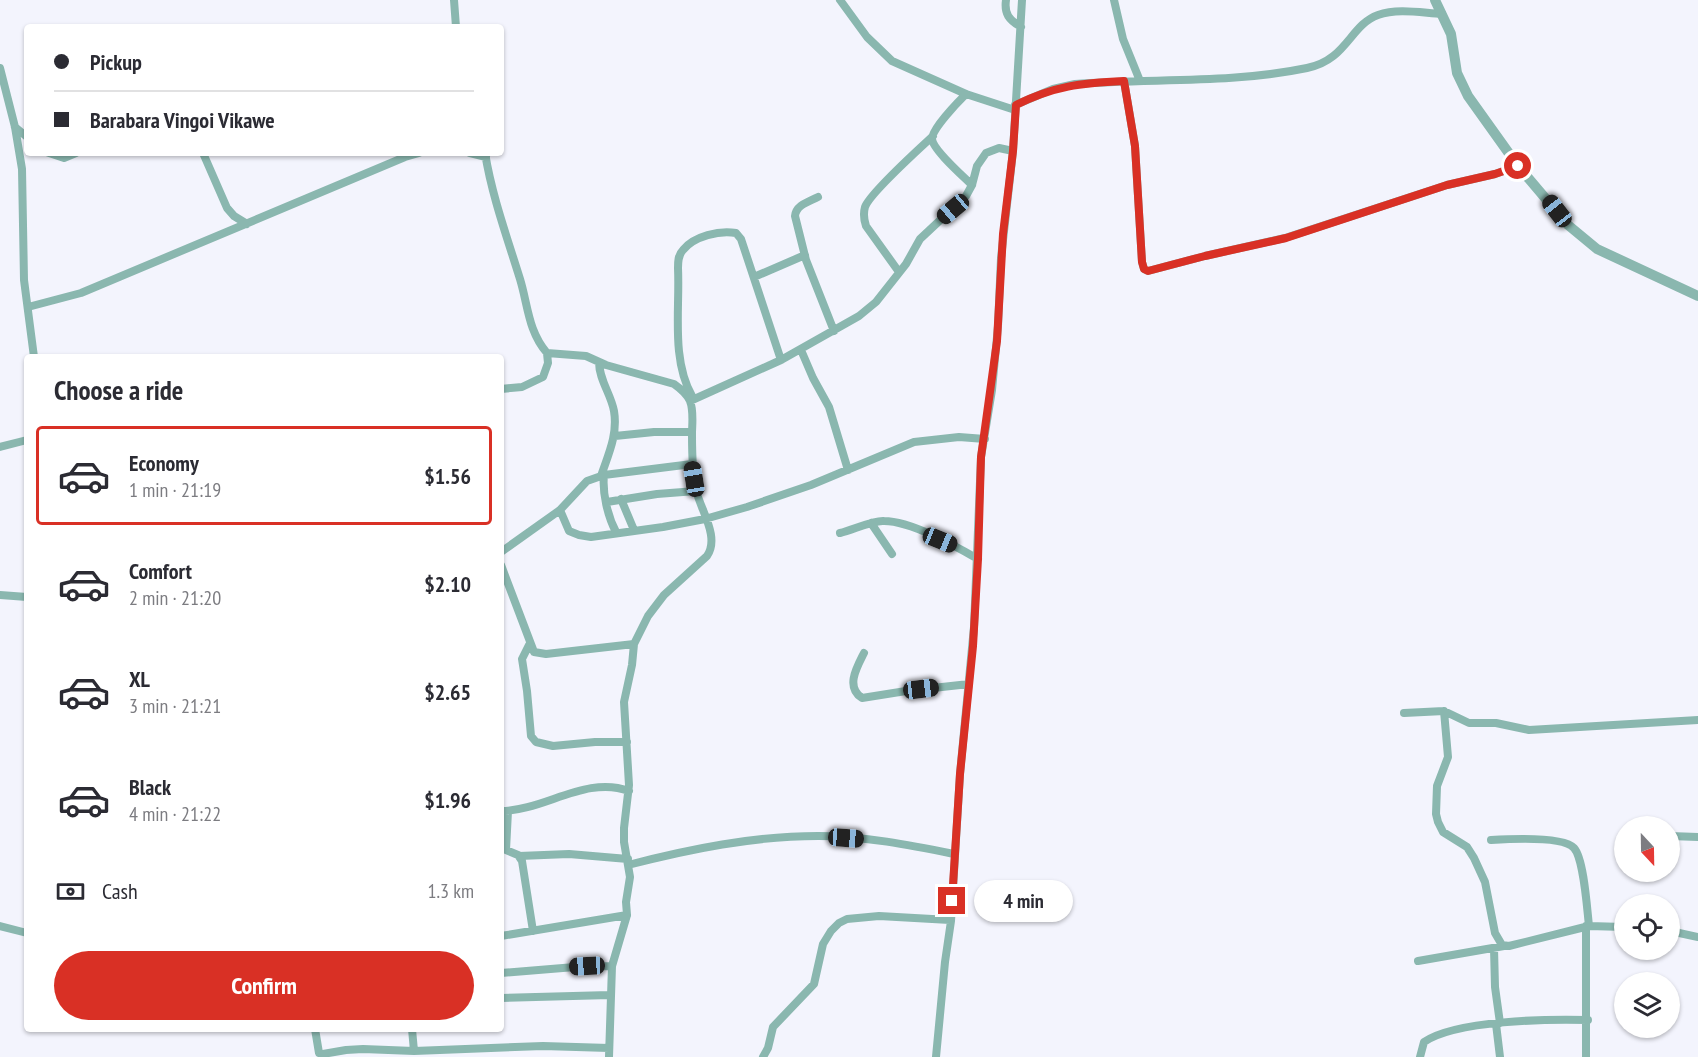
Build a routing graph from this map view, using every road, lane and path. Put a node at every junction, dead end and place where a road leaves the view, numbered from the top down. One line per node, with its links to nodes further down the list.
1 (454, 0): 8 (street)
2 (840, 0): 13 (street)
3 (1006, 0): 9 (street)
4 (1023, 0): 9 (street)
5 (1114, 0): 12 (street)
6 (1435, 0): 7 (street)
7 (1442, 14): 12 (street); 22 (street)
8 (456, 24)
9 (1021, 27): 14 (street)
10 (0, 68): 15 (street)
11 (1124, 81): 12 (street); 14 (street); 22 (street)
12 (1140, 81)
13 (966, 94): 14 (street); 17 (street)
14 (1015, 108): 18 (street)
15 (15, 127): 16 (street); 30 (street)
16 (24, 134)
17 (933, 136): 23 (street); 27 (street)
18 (1013, 151): 23 (street); 41 (street)
19 (204, 156): 25 (street)
20 (410, 156): 25 (street)
21 (485, 156): 33 (street)
22 (1518, 166): 29 (street)
23 (972, 185): 27 (street)
24 (818, 198): 26 (street)
25 (247, 224): 30 (street)
26 (805, 255): 28 (street); 31 (street)
27 (899, 272): 31 (street)
28 (754, 277): 35 (street); 38 (street)
29 (1698, 296)
30 (28, 307): 34 (street)
31 (834, 331): 32 (street)
32 (801, 350): 35 (street); 45 (street)
33 (547, 353): 36 (street); 37 (street)
34 (34, 354)
35 (781, 360): 38 (street)
36 (599, 362): 38 (street); 40 (street)
37 (504, 389)
38 (692, 400): 39 (street)
39 (692, 432): 40 (street); 44 (street)
40 (615, 436): 46 (street)
41 (985, 439): 45 (street); 58 (street)
42 (24, 441): 43 (street)
43 (0, 447)
44 (692, 464): 46 (street); 47 (street)
45 (848, 470): 51 (street)
46 (603, 476): 49 (street); 50 (street)
47 (696, 491): 48 (street); 51 (street)
48 (621, 499): 49 (street); 53 (street)
49 (607, 502): 54 (street)
50 (560, 510): 54 (street); 56 (street)
51 (705, 519): 53 (street); 62 (street)
52 (871, 524): 55 (street); 57 (street); 58 (street)
53 (634, 530): 54 (street)
54 (616, 532)
55 (840, 534)
56 (504, 550)
57 (892, 554)
58 (978, 559): 65 (street)
59 (504, 573): 63 (street)
60 (0, 595): 61 (street)
61 (24, 597)
62 (634, 644): 63 (street); 69 (street)
63 (530, 645): 69 (street)
64 (864, 653): 65 (street)
65 (969, 684): 75 (street)
66 (1444, 711): 67 (street); 68 (street); 88 (street)
67 (1404, 713)
68 (1698, 720)
69 (627, 742): 70 (street)
70 (629, 791): 71 (street); 77 (street)
71 (504, 811): 76 (street)
72 (1680, 836): 73 (street)
73 (1698, 837)
74 (1491, 840): 81 (street)
75 (954, 854): 77 (street); 79 (street)
76 (519, 856): 77 (street); 84 (street)
77 (628, 862): 78 (street)
78 (627, 915): 84 (street); 91 (street)
79 (951, 920): 102 (street); 103 (street)
80 (0, 926): 83 (street)
81 (1588, 926): 82 (street); 88 (street); 95 (street)
82 (1614, 927)
83 (24, 932)
84 (533, 932): 86 (street)
85 (1680, 933): 87 (street)
86 (504, 936)
87 (1698, 937)
88 (1504, 946): 89 (street)
89 (1494, 948): 90 (street); 96 (street)
90 (1418, 961)
91 (612, 966): 92 (street); 93 (street)
92 (504, 973)
93 (610, 995): 94 (street); 100 (street)
94 (504, 998)
95 (1588, 1020): 96 (street); 106 (street)
96 (1498, 1023): 104 (street); 105 (street)
97 (316, 1032): 101 (street)
98 (412, 1032): 99 (street)
99 (414, 1051): 100 (street); 101 (street)
100 (609, 1052)
101 (347, 1053)
102 (763, 1057)
103 (936, 1057)
104 (1420, 1057)
105 (1500, 1057)
106 (1586, 1057)

